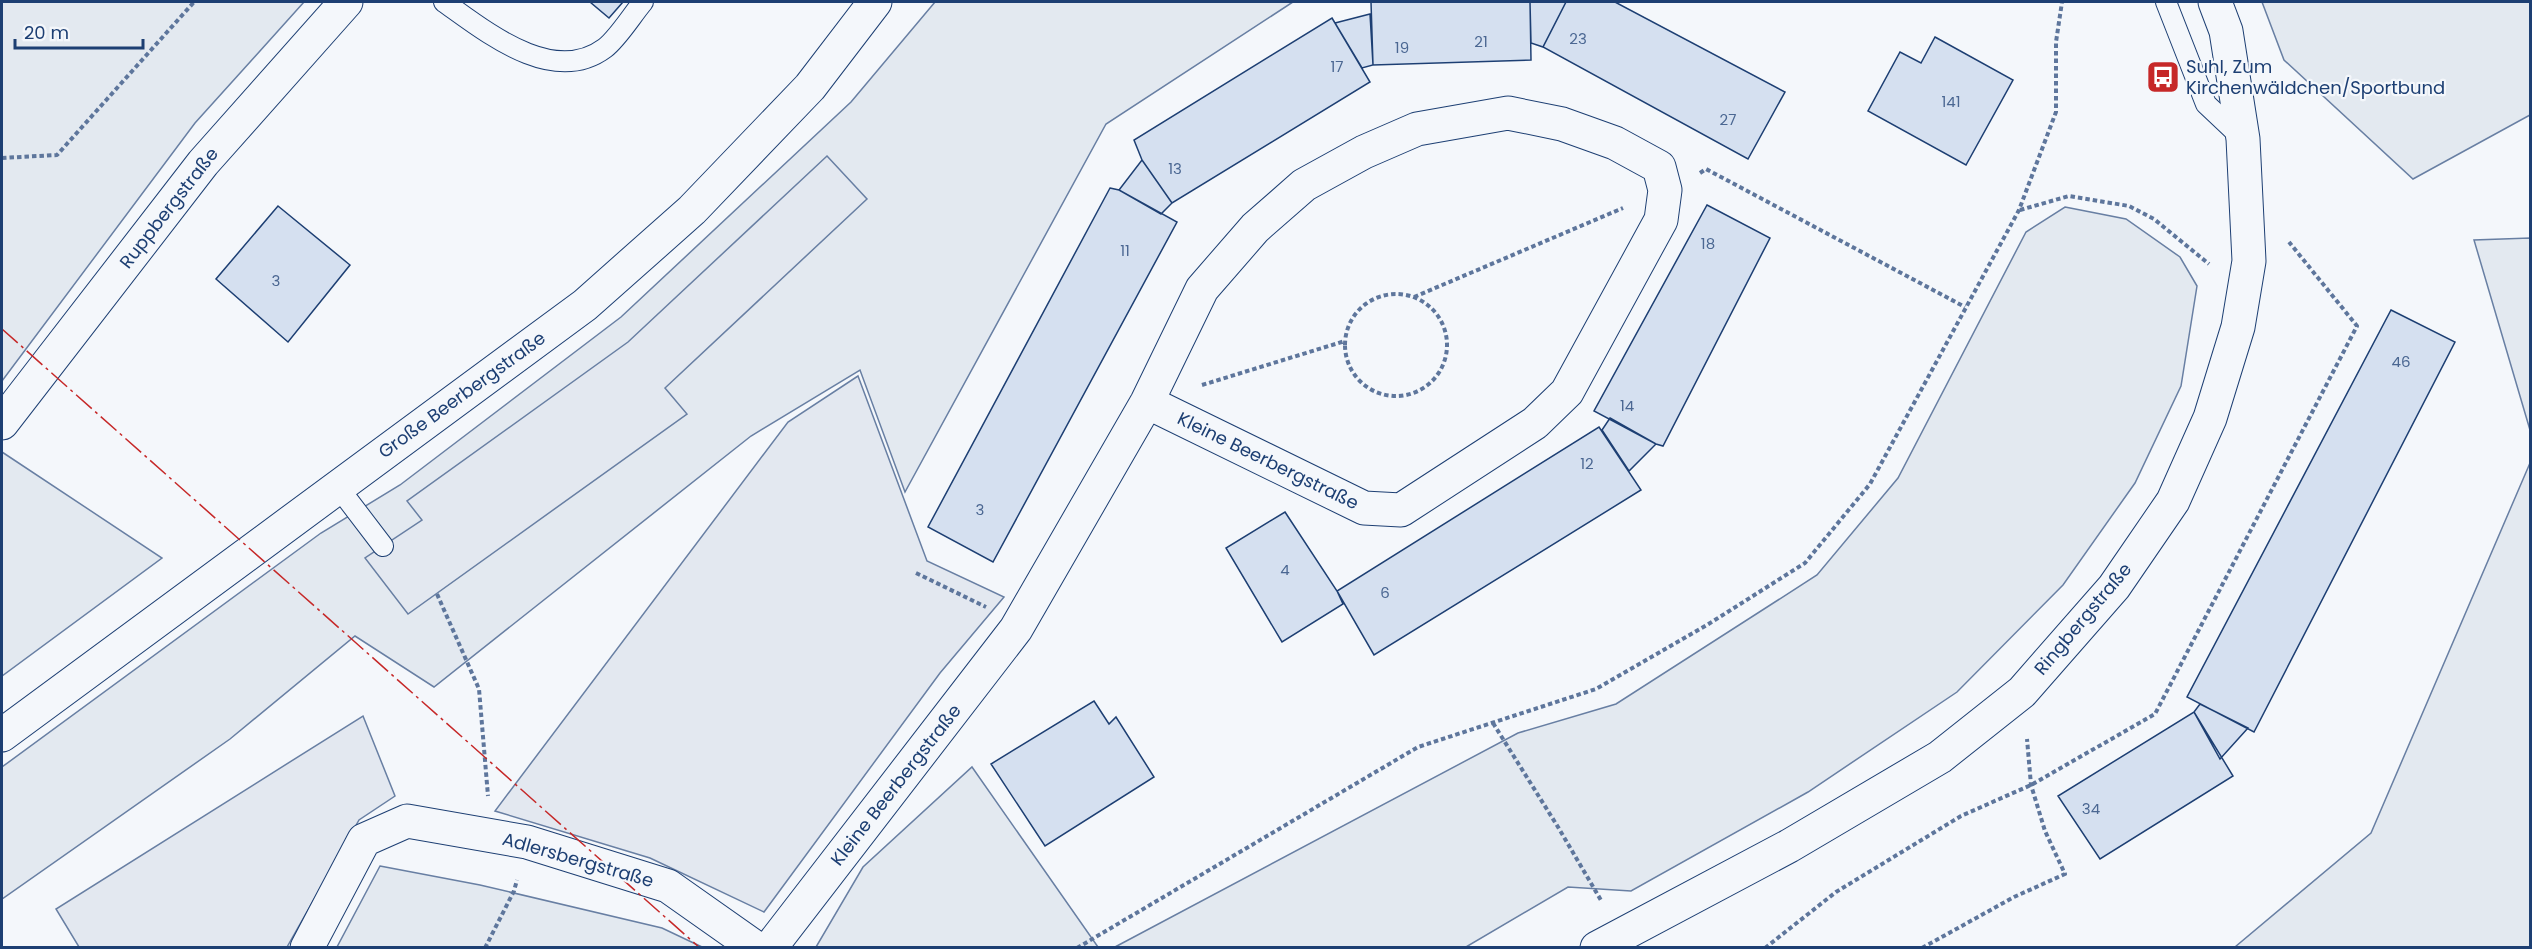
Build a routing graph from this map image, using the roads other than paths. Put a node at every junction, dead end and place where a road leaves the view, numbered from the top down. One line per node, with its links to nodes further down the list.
1 (346, 2): 9 (street, Ruppbergstraße)
2 (444, 2): 3 (lane)
3 (643, 2)
4 (875, 2): 10 (street, Große Beerbergstraße)
5 (2166, 2): 7 (lane)
6 (2216, 2): 7 (street, Ringbergstraße)
7 (2243, 139): 13 (street, Ringbergstraße)
8 (1146, 402): 8 (street, Kleine Beerbergstraße); 16 (street, Kleine Beerbergstraße)
9 (2, 423)
10 (338, 487): 11 (lane); 12 (street, Große Beerbergstraße)
11 (383, 546)
12 (2, 735)
13 (1609, 941)
14 (307, 948): 15 (street, Adlersbergstraße)
15 (756, 948)
16 (770, 948)

